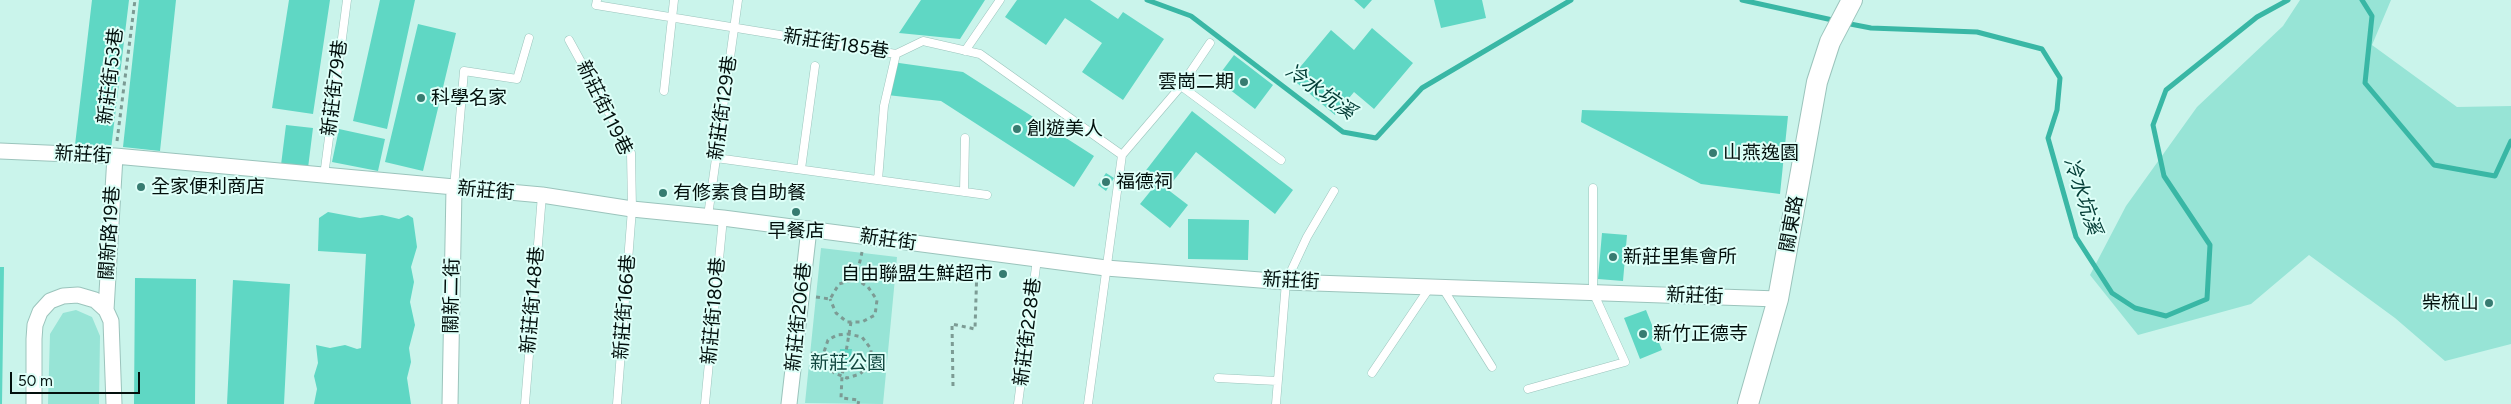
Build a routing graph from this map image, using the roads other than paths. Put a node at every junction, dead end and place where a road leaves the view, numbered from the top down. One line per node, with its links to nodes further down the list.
1 (346, 0): 24 (lane, 新莊街79巷)
2 (597, 0): 7 (lane, 新莊街185巷)
3 (674, 0): 7 (lane)
4 (738, 0): 8 (lane, 新莊街129巷)
5 (1000, 0): 12 (lane)
6 (1850, 4): 41 (street, 關東路)
7 (672, 18): 8 (lane, 新莊街185巷); 16 (lane)
8 (734, 28): 13 (lane, 新莊街185巷); 21 (lane, 新莊街129巷)
9 (529, 38): 26 (lane)
10 (569, 40): 32 (lane, 新莊街119巷)
11 (1210, 43): 15 (lane)
12 (965, 50): 13 (lane, 新莊街185巷); 19 (lane, 新莊街185巷)
13 (896, 54): 25 (lane)
14 (816, 66): 23 (lane)
15 (1181, 86): 19 (lane); 22 (lane)
16 (664, 91)
17 (965, 138): 29 (lane)
18 (0, 150): 20 (street, 新莊街)
19 (1122, 155): 37 (lane)
20 (115, 156): 24 (street, 新莊街); 42 (street, 關新路19巷)
21 (716, 158): 23 (lane); 33 (lane, 新莊街129巷)
22 (1281, 160)
23 (801, 169): 25 (lane)
24 (324, 176): 26 (street, 新莊街)
25 (878, 180): 29 (lane)
26 (454, 188): 30 (street, 新莊街); 50 (street, 關新二街)
27 (1593, 188): 40 (lane)
28 (1334, 191): 38 (lane)
29 (964, 192): 31 (lane)
30 (542, 195): 32 (street, 新莊街); 51 (lane, 新莊街148巷)
31 (987, 195)
32 (632, 209): 33 (street, 新莊街); 52 (lane, 新莊街166巷)
33 (708, 216): 34 (street, 新莊街)
34 (723, 218): 35 (street, 新莊街); 53 (lane, 新莊街180巷)
35 (809, 229): 36 (street, 新莊街); 54 (street, 新莊街206巷)
36 (1037, 259): 37 (street, 新莊街); 55 (lane, 新莊街228巷)
37 (1106, 268): 38 (street, 新莊街); 56 (lane)
38 (1286, 282): 39 (street, 新莊街); 46 (lane)
39 (1436, 287): 40 (street, 新莊街); 43 (lane); 44 (lane)
40 (1593, 292): 41 (street, 新莊街); 47 (lane)
41 (1778, 299): 58 (street, 關東路)
42 (106, 310): 48 (street, 關新路19巷); 49 (street, 關新路19巷)
43 (1492, 366)
44 (1372, 373)
45 (1218, 378): 46 (lane)
46 (1277, 382): 57 (lane)
47 (1528, 389)
48 (34, 404)
49 (114, 404)
50 (450, 404)
51 (525, 404)
52 (617, 404)
53 (705, 404)
54 (789, 404)
55 (1018, 404)
56 (1088, 404)
57 (1276, 404)
58 (1748, 404)

